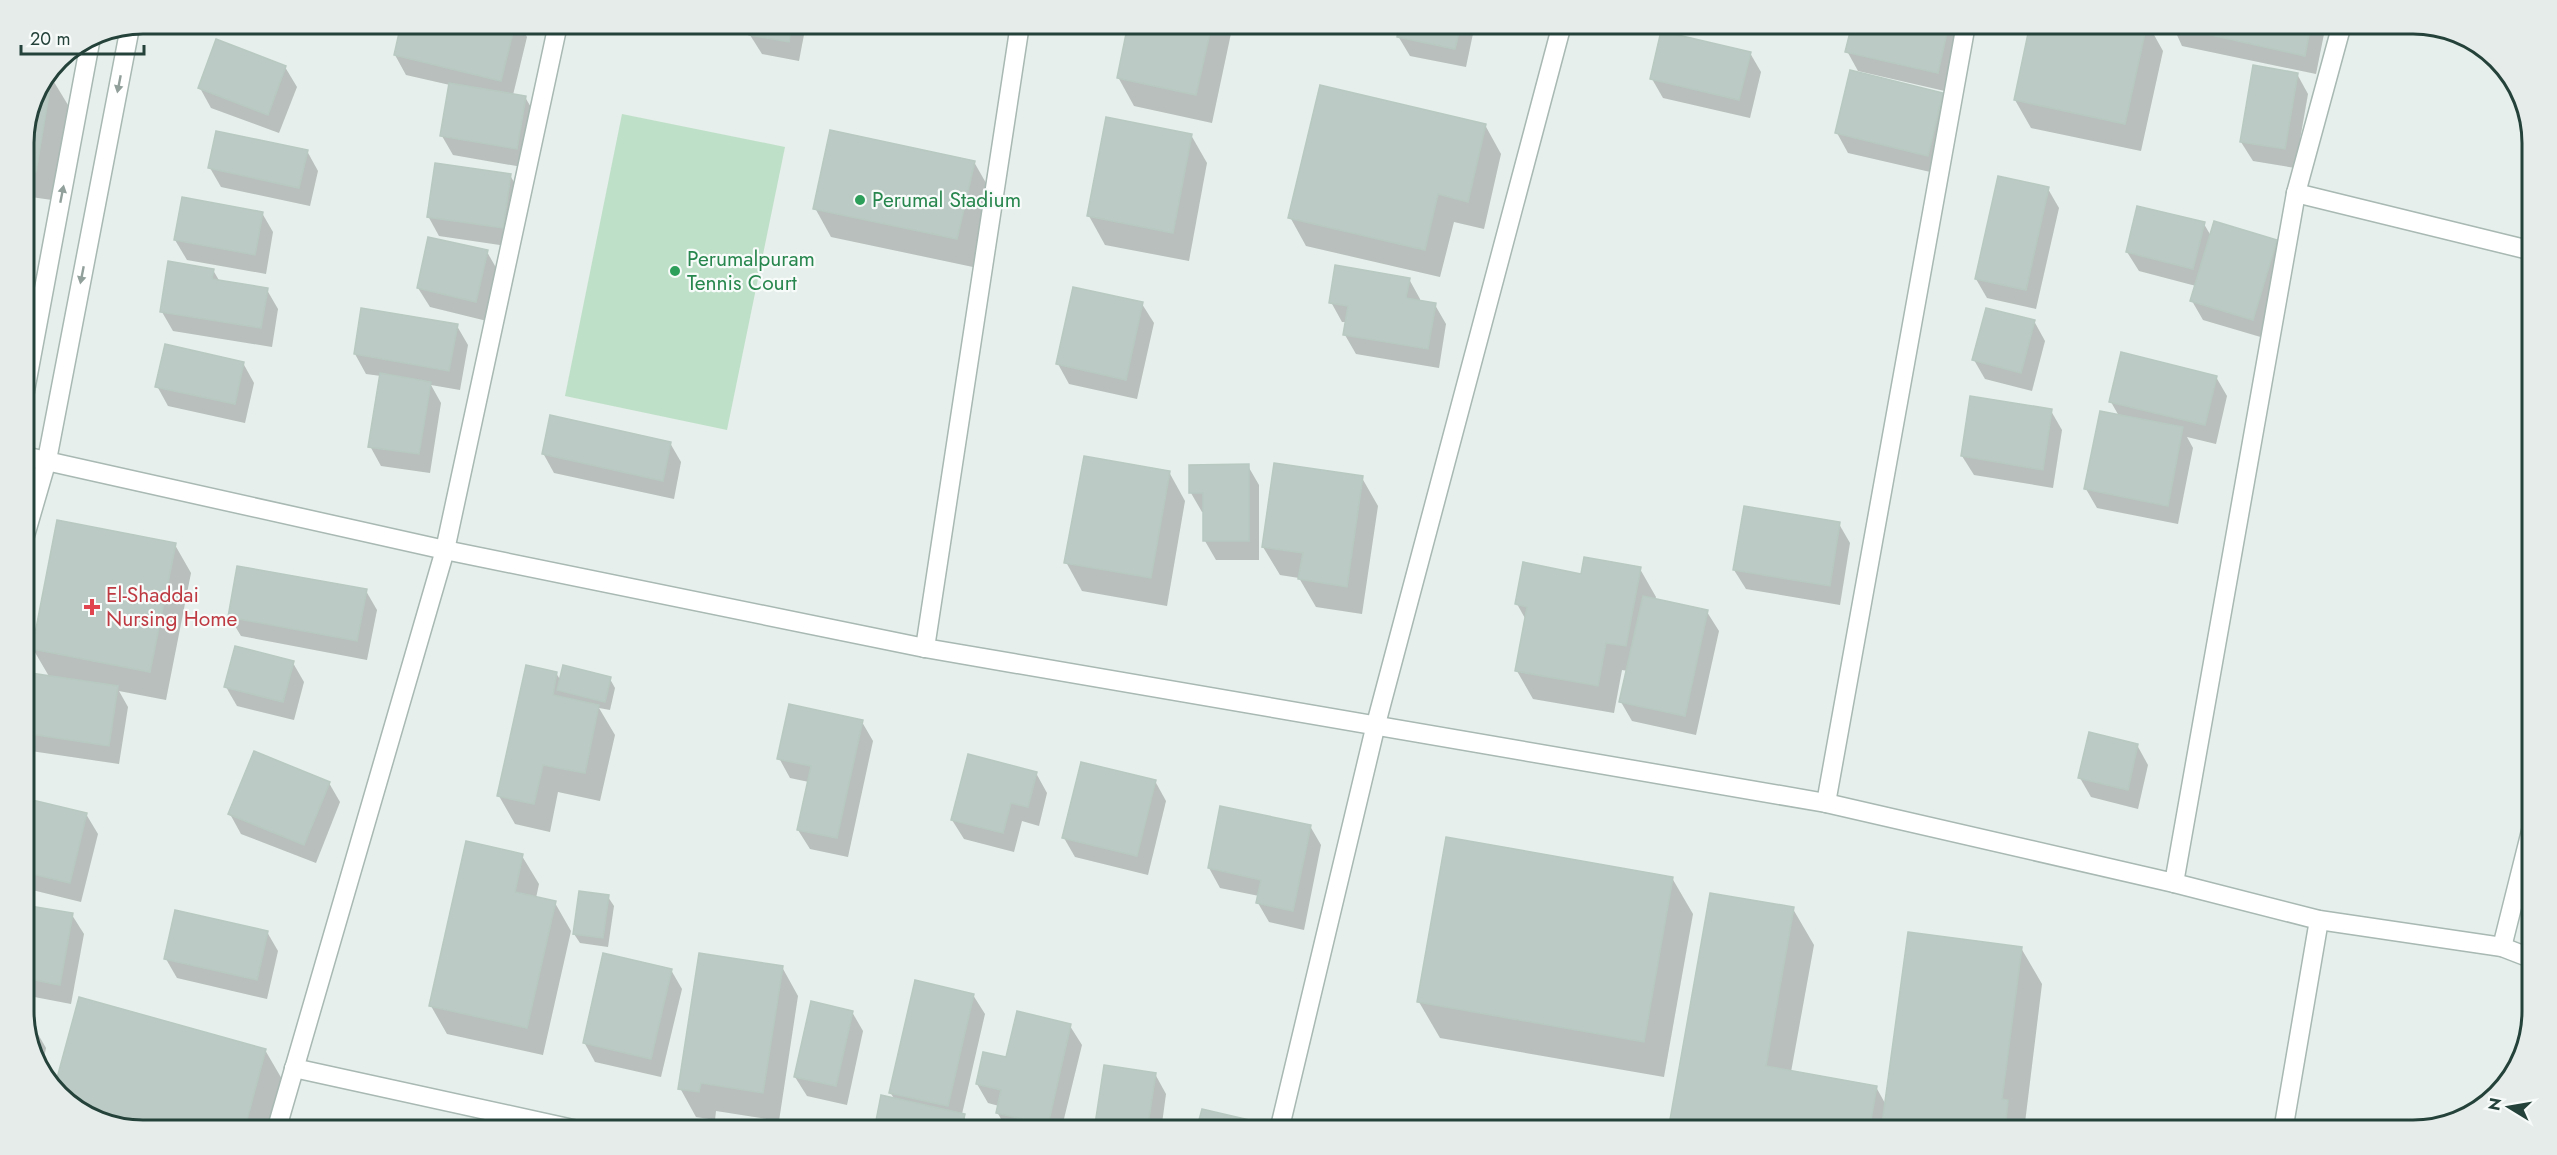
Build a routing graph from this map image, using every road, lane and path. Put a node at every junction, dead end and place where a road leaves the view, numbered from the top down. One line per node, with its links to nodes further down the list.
1 (556, 34): 14 (street)
2 (1018, 34): 15 (street)
3 (1559, 34): 16 (street)
4 (1964, 34): 17 (street)
5 (2339, 34): 8 (street)
6 (128, 35): 12 (street, one-way to 12)
7 (89, 49): 10 (street, one-way to 7)
8 (2296, 194): 9 (street); 19 (street)
9 (2522, 248)
10 (35, 337)
11 (35, 458): 12 (street)
12 (47, 460): 13 (street); 14 (street)
13 (35, 501)
14 (445, 550): 15 (street); 23 (street)
15 (925, 648): 16 (street)
16 (1377, 724): 17 (street); 26 (street)
17 (1826, 803): 19 (street)
18 (2522, 867): 21 (street)
19 (2174, 883): 20 (street)
20 (2319, 920): 21 (street); 27 (street)
21 (2502, 947): 22 (street)
22 (2522, 955)
23 (294, 1068): 24 (street); 25 (street)
24 (279, 1120)
25 (532, 1120)
26 (1282, 1120)
27 (2285, 1120)

